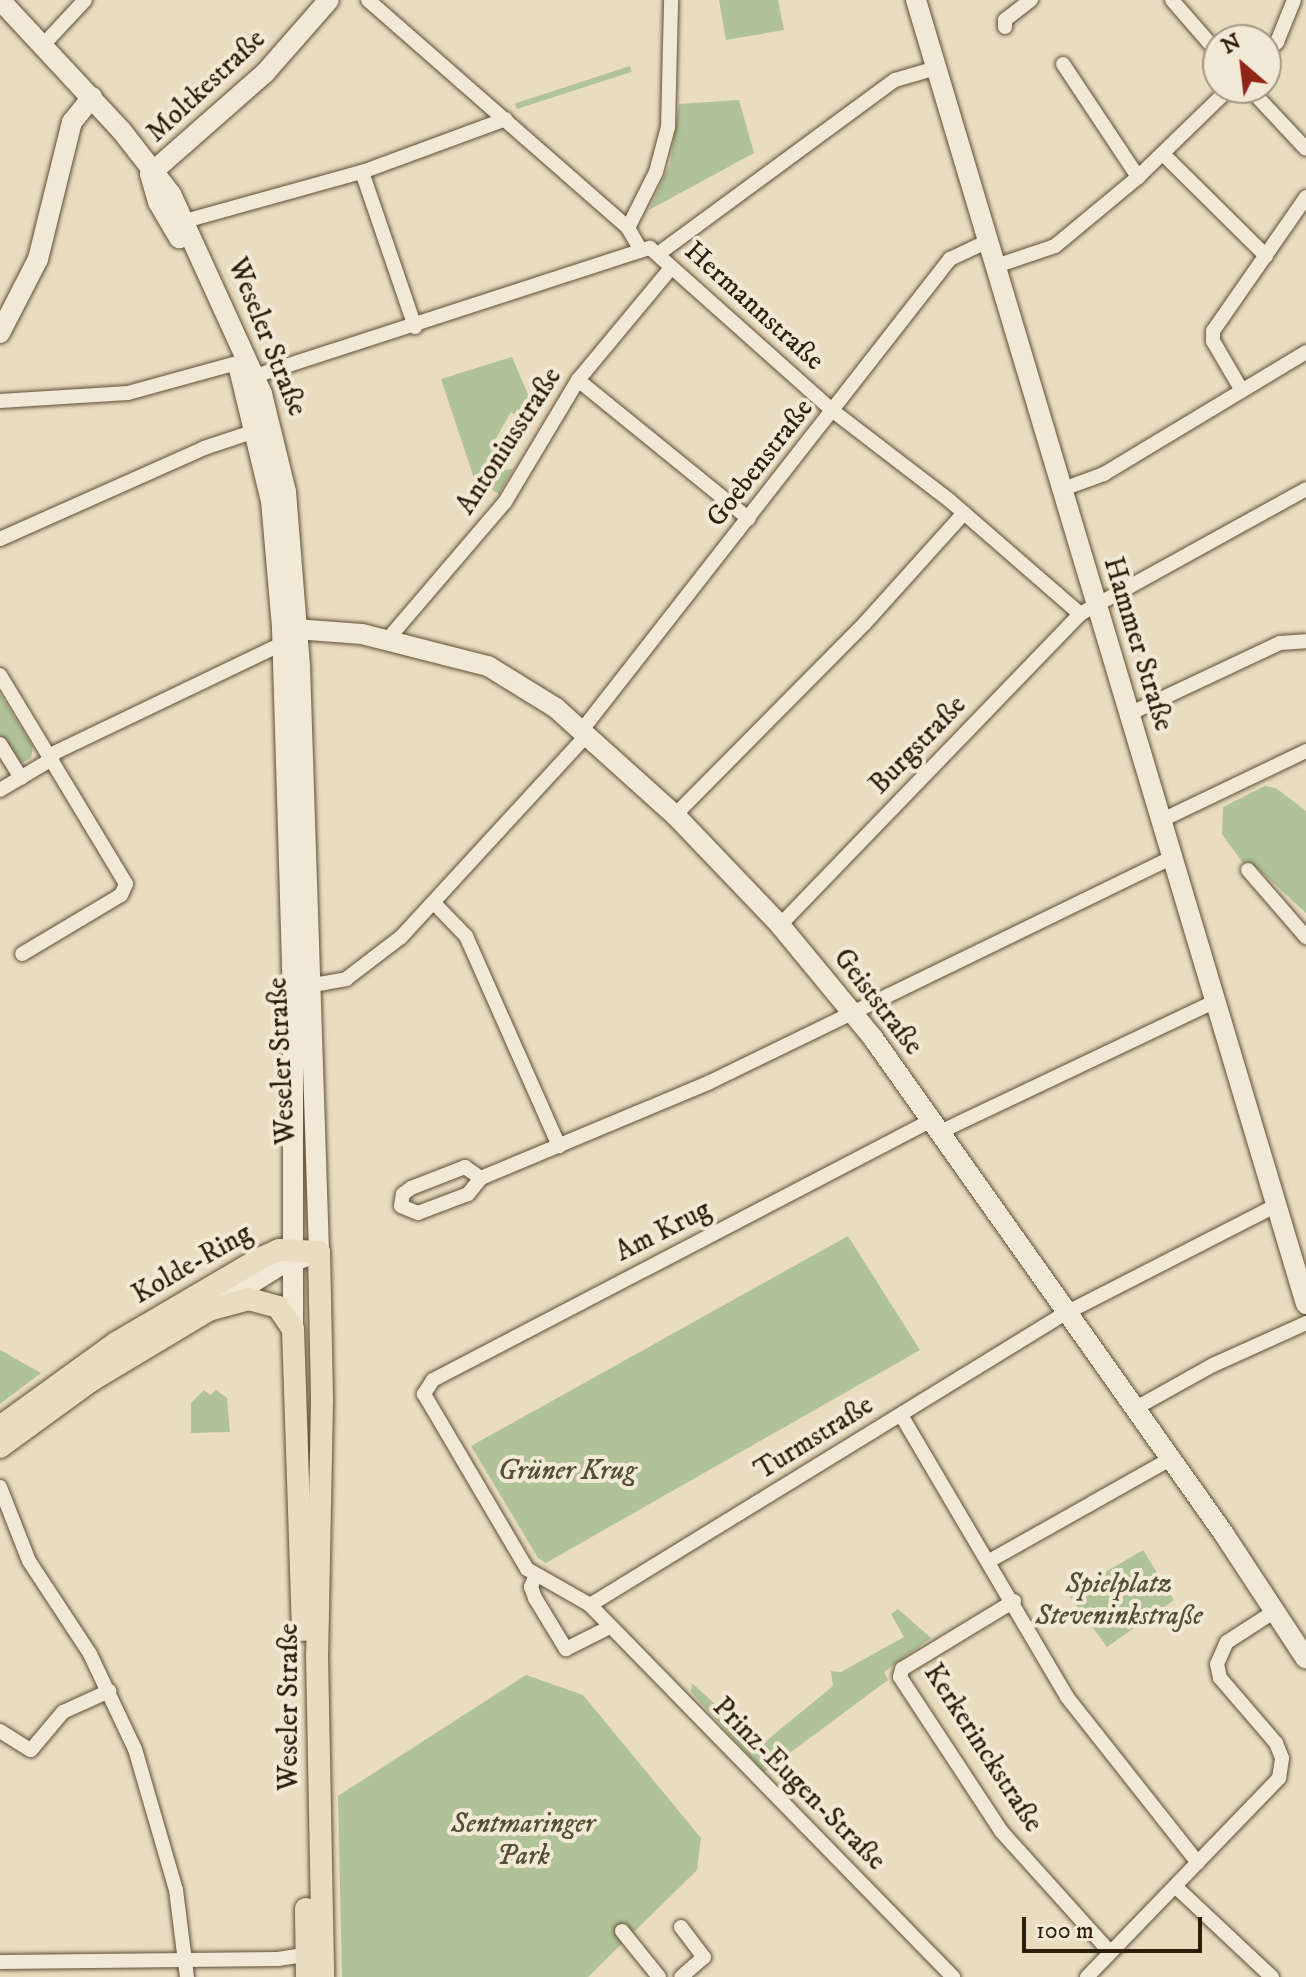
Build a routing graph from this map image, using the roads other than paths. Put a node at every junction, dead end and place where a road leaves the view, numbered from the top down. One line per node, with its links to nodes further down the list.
1 (0, 0): 13 (main road, Weseler Straße)
2 (85, 0): 13 (street)
3 (329, 0): 23 (main road, Moltkestraße)
4 (368, 0): 19 (street, Hermannstraße)
5 (671, 0): 27 (street)
6 (916, 0): 15 (main road, Hammer Straße)
7 (1031, 0): 10 (street)
8 (1172, 0): 12 (street)
9 (1294, 0): 11 (street)
10 (1005, 27)
11 (1282, 30)
12 (1202, 35)
13 (44, 44): 16 (main road, Weseler Straße)
14 (1063, 64): 24 (street)
15 (936, 68): 28 (main road, Hammer Straße); 30 (street)
16 (92, 97): 23 (main road, Weseler Straße); 35 (main road)
17 (1214, 104): 21 (street)
18 (1264, 104): 20 (street)
19 (506, 119): 22 (street); 27 (street, Hermannstraße)
20 (1306, 149)
21 (1163, 154): 24 (street); 31 (street)
22 (362, 172): 26 (street); 34 (street)
23 (150, 174): 26 (main road, Weseler Straße); 37 (main road, Weseler Straße)
24 (1138, 177): 32 (street)
25 (1306, 197): 31 (street)
26 (185, 221): 38 (main road, Weseler Straße)
27 (628, 228): 29 (street, Hermannstraße)
28 (988, 241): 32 (main road, Hammer Straße); 42 (street, Goebenstraße)
29 (640, 249): 30 (street, Hermannstraße); 34 (street)
30 (658, 254): 33 (street, Hermannstraße)
31 (1266, 256): 40 (street)
32 (996, 266): 44 (main road, Hammer Straße)
33 (670, 269): 39 (street, Antoniusstraße); 42 (street, Hermannstraße)
34 (415, 327): 38 (street)
35 (0, 333)
36 (1306, 352): 40 (street)
37 (237, 363): 41 (street); 43 (main road, Weseler Straße)
38 (255, 376): 43 (main road, Weseler Straße)
39 (578, 380): 47 (street); 51 (street, Antoniusstraße)
40 (1241, 389): 44 (street)
41 (0, 401)
42 (833, 411): 46 (street, Hermannstraße); 47 (street, Goebenstraße)
43 (264, 428): 48 (street); 50 (main road, Weseler Straße)
44 (1063, 489): 49 (main road, Hammer Straße)
45 (1306, 489): 49 (street, Burgstraße)
46 (964, 513): 49 (street, Hermannstraße); 61 (street)
47 (749, 519): 55 (street, Goebenstraße)
48 (0, 539)
49 (1088, 609): 54 (main road, Hammer Straße); 66 (street, Burgstraße)
50 (287, 633): 51 (main road, Geiststraße); 58 (street); 69 (main road, Weseler Straße); 77 (main road, Weseler Straße)
51 (388, 639): 55 (main road, Geiststraße)
52 (1306, 641): 54 (street)
53 (0, 675): 58 (street)
54 (1129, 714): 62 (main road, Hammer Straße)
55 (585, 733): 61 (main road, Geiststraße); 65 (street, Goebenstraße)
56 (0, 744): 59 (street)
57 (1306, 751): 62 (street)
58 (51, 757): 59 (street); 68 (street)
59 (21, 778): 60 (street)
60 (0, 790)
61 (675, 815): 66 (main road, Geiststraße)
62 (1160, 821): 63 (main road, Hammer Straße)
63 (1171, 858): 70 (main road, Hammer Straße); 71 (street)
64 (1248, 870): 67 (street)
65 (435, 904): 69 (street, Goebenstraße); 73 (street)
66 (780, 925): 71 (main road, Geiststraße)
67 (1306, 937)
68 (22, 954)
69 (308, 986): 76 (main road, Weseler Straße)
70 (1216, 1001): 72 (street, Am Krug); 75 (main road, Hammer Straße)
71 (851, 1010): 72 (main road, Geiststraße); 73 (street)
72 (936, 1126): 80 (main road, Geiststraße); 90 (street, Am Krug)
73 (559, 1146): 74 (street)
74 (481, 1178): 74 (street)
75 (1275, 1206): 78 (main road, Hammer Straße); 80 (street, Turmstraße)
76 (319, 1252): 77 (main road, Kolde-Ring); 104 (main road, Weseler Straße)
77 (294, 1255): 79 (main road, Kolde-Ring); 82 (main road, Weseler Straße); 85 (main road, Kolde-Ring)
78 (1306, 1304)
79 (209, 1310): 82 (main road, Kolde-Ring); 86 (main road, Kolde-Ring)
80 (1064, 1314): 83 (main road, Geiststraße); 84 (street, Turmstraße)
81 (1306, 1323): 83 (street)
82 (293, 1329): 104 (main road, Weseler Straße)
83 (1134, 1409): 87 (main road, Geiststraße)
84 (901, 1415): 89 (street); 92 (street, Turmstraße)
85 (0, 1427)
86 (0, 1447)
87 (1170, 1459): 89 (street); 93 (main road, Geiststraße)
88 (0, 1487): 97 (street)
89 (991, 1560): 91 (street)
90 (535, 1577): 92 (street, Prinz-Eugen-Straße); 94 (street)
91 (1014, 1601): 99 (street); 103 (street, Kerkerinckstraße)
92 (590, 1605): 94 (street, Prinz-Eugen-Straße)
93 (1278, 1614): 95 (main road, Geiststraße); 96 (main road, Geiststraße); 99 (street)
94 (610, 1627): 113 (street, Prinz-Eugen-Straße)
95 (1306, 1635)
96 (1306, 1659)
97 (109, 1691): 98 (street); 105 (street)
98 (0, 1731)
99 (1198, 1863): 100 (street)
100 (1176, 1887): 103 (street); 114 (street)
101 (681, 1927): 112 (street)
102 (622, 1931): 111 (street)
103 (1110, 1952): 107 (street)
104 (314, 1953): 105 (street); 109 (main road, Weseler Straße); 110 (main road, Weseler Straße)
105 (185, 1959): 106 (street); 108 (street)
106 (0, 1962)
107 (1089, 1976)
108 (187, 1977)
109 (307, 1977)
110 (323, 1977)
111 (659, 1977)
112 (681, 1977)
113 (953, 1977)
114 (1272, 1977)

